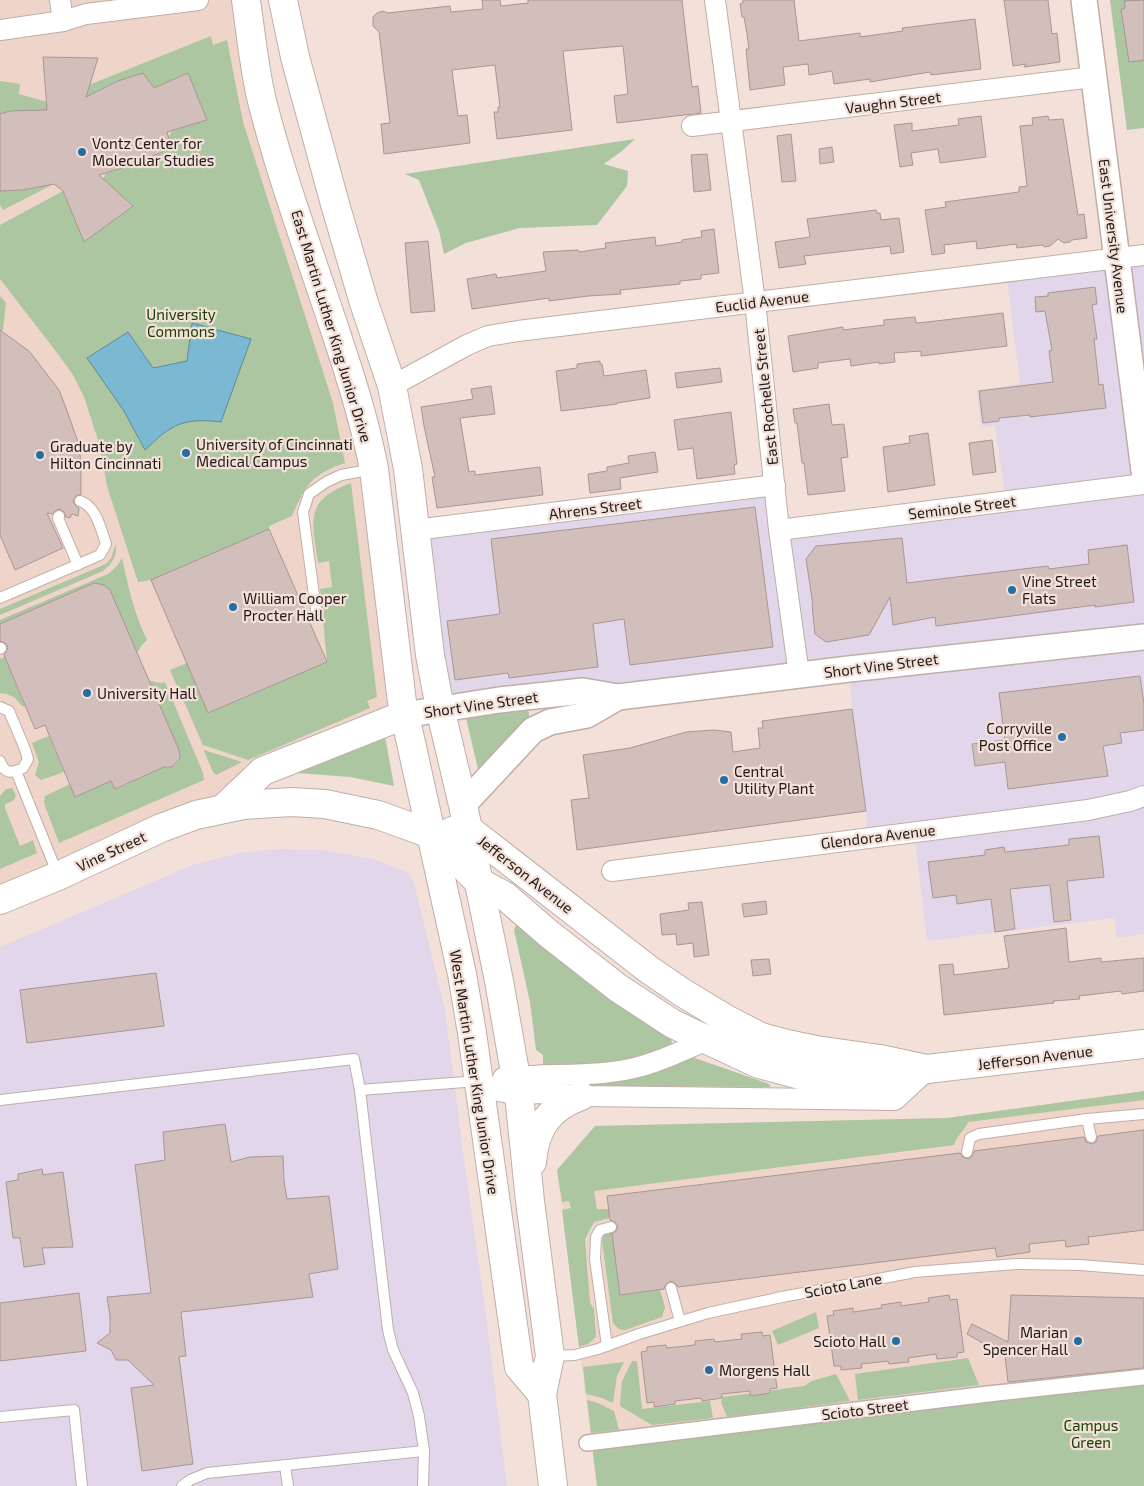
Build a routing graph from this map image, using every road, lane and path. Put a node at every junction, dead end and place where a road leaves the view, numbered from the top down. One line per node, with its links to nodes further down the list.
1 (60, 0): 7 (street)
2 (198, 0): 7 (street)
3 (246, 0): 17 (main road, East Martin Luther King Junior Drive)
4 (283, 0): 15 (main road)
5 (715, 0): 10 (street, East Rochelle Street)
6 (1084, 0): 9 (street, East University Avenue)
7 (63, 21): 8 (street)
8 (0, 30)
9 (1094, 77): 10 (street, Vaughn Street); 13 (street, East University Avenue)
10 (731, 122): 11 (street, Vaughn Street); 14 (street, East Rochelle Street)
11 (692, 126)
12 (1144, 255): 13 (street, Euclid Avenue)
13 (1117, 258): 14 (street, Euclid Avenue); 16 (street, East University Avenue)
14 (755, 302): 15 (street, Euclid Avenue); 20 (street, East Rochelle Street)
15 (392, 386): 23 (main road)
16 (1142, 439): 18 (street, East University Avenue)
17 (374, 469): 27 (lane); 33 (main road, East Martin Luther King Junior Drive)
18 (1144, 471)
19 (1144, 484): 24 (street, Seminole Street)
20 (775, 485): 23 (street, Ahrens Street); 24 (street, East Rochelle Street)
21 (80, 501): 25 (lane)
22 (59, 516): 25 (lane)
23 (415, 530): 32 (main road)
24 (780, 530): 29 (street, East Rochelle Street)
25 (78, 565): 26 (lane)
26 (0, 598)
27 (316, 610)
28 (1144, 637): 29 (street, Short Vine Street)
29 (799, 675): 30 (street, Short Vine Street)
30 (618, 697): 32 (street, Short Vine Street); 38 (street, Short Vine Street)
31 (0, 707): 35 (lane)
32 (440, 708): 33 (street, Short Vine Street); 38 (main road)
33 (404, 715): 37 (main road, Vine Street); 39 (main road, West Martin Luther King Junior Drive)
34 (0, 761): 35 (lane)
35 (16, 771): 41 (lane)
36 (1144, 796): 40 (street, Glendora Avenue)
37 (224, 808): 39 (main road, Vine Street); 41 (main road, Vine Street)
38 (465, 817): 39 (main road, Jefferson Avenue); 42 (main road); 44 (main road, Jefferson Avenue)
39 (431, 834): 42 (main road, Jefferson Avenue); 48 (main road, West Martin Luther King Junior Drive)
40 (612, 871)
41 (58, 876): 43 (main road, Vine Street)
42 (479, 882): 45 (main road, Jefferson Avenue); 49 (main road)
43 (1, 901)
44 (726, 1019): 45 (street); 47 (main road, Jefferson Avenue)
45 (707, 1040): 47 (main road, Jefferson Avenue); 49 (street)
46 (1144, 1044): 47 (main road, Jefferson Avenue)
47 (927, 1070): 51 (street)
48 (478, 1081): 49 (street); 50 (lane); 65 (main road, West Martin Luther King Junior Drive)
49 (518, 1085): 51 (street); 57 (main road)
50 (360, 1090): 52 (lane); 68 (lane)
51 (581, 1096): 57 (main road)
52 (0, 1100)
53 (1144, 1114): 54 (lane)
54 (1087, 1119): 55 (lane); 56 (lane)
55 (1091, 1137)
56 (967, 1152)
57 (530, 1201): 63 (main road)
58 (611, 1227): 62 (lane)
59 (1144, 1270): 61 (lane, Scioto Lane)
60 (671, 1288): 61 (lane)
61 (680, 1321): 62 (lane, Scioto Lane)
62 (606, 1346): 63 (lane, Scioto Lane)
63 (550, 1356): 65 (main road)
64 (1144, 1377): 67 (street, Scioto Street)
65 (542, 1394): 74 (main road)
66 (0, 1417): 70 (lane)
67 (587, 1443)
68 (424, 1451): 69 (lane); 73 (lane)
69 (285, 1466): 71 (lane); 72 (lane)
70 (82, 1486)
71 (182, 1486)
72 (288, 1486)
73 (424, 1486)
74 (553, 1486)

